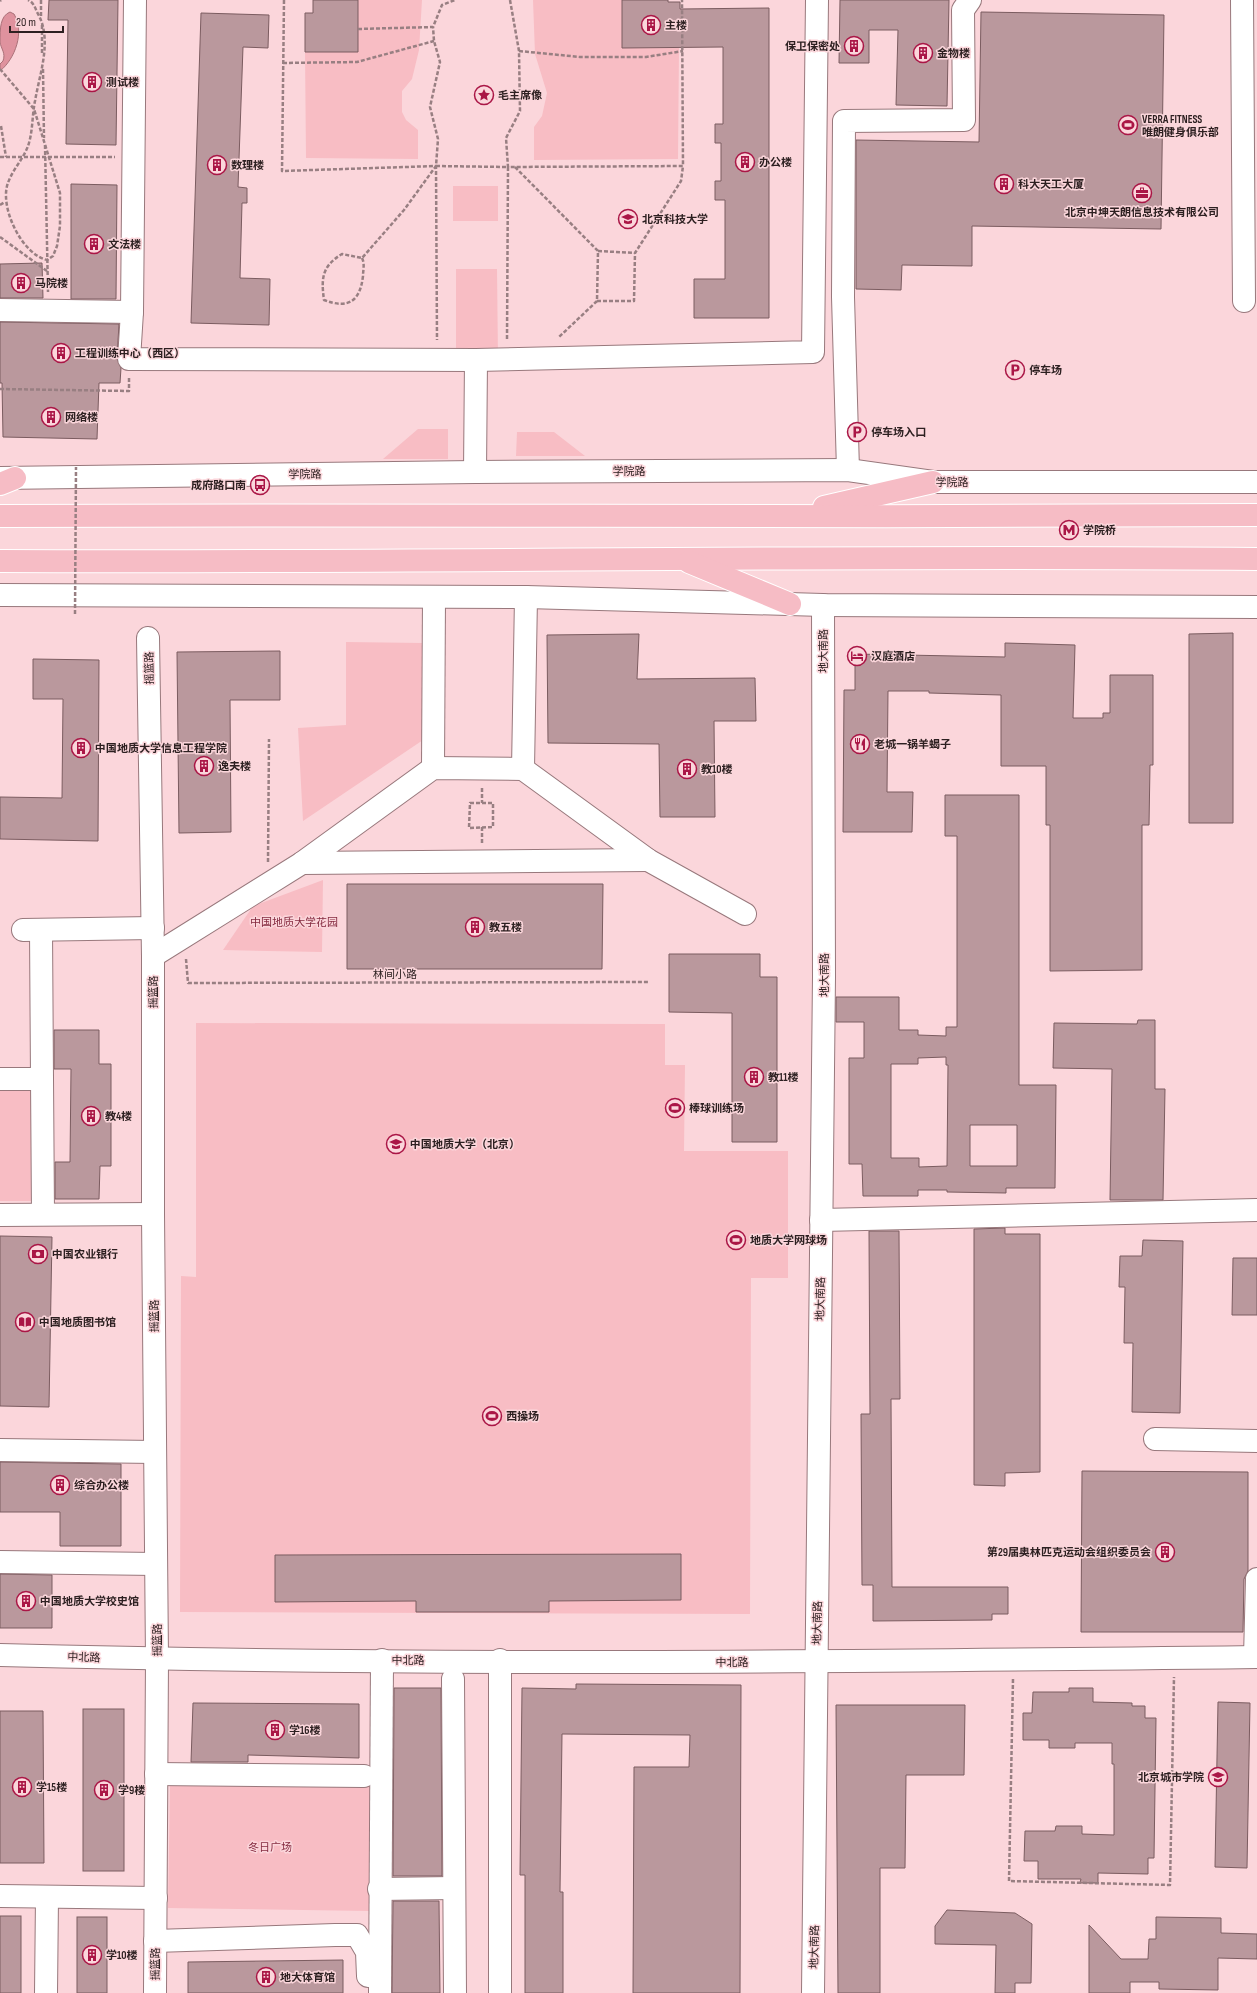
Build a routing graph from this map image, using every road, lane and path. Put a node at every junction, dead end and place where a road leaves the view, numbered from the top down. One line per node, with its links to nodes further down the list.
1 (28, 0): 11 (path)
2 (40, 0): 11 (path)
3 (134, 0): 28 (street)
4 (284, 0): 18 (path)
5 (454, 0): 12 (path)
6 (510, 0): 15 (path)
7 (682, 0): 16 (path)
8 (817, 0): 47 (street)
9 (970, 0): 53 (street)
10 (1242, 0): 42 (street)
11 (42, 22): 17 (path)
12 (433, 27): 13 (path); 14 (path)
13 (358, 28)
14 (434, 41): 18 (path); 29 (path)
15 (519, 51): 16 (path); 31 (path)
16 (683, 51): 30 (path)
17 (42, 63): 20 (path); 22 (path)
18 (283, 63): 29 (path)
19 (0, 69): 20 (path)
20 (34, 109): 22 (path); 27 (path)
21 (1, 126): 26 (path)
22 (44, 142): 23 (path); 24 (path)
23 (45, 156): 24 (path); 27 (path); 39 (path)
24 (49, 156): 28 (path); 39 (path)
25 (0, 157): 26 (path)
26 (6, 157): 27 (path)
27 (22, 157): 33 (path)
28 (133, 157): 45 (street)
29 (436, 166): 31 (path); 38 (path); 49 (path)
30 (683, 166): 32 (path); 37 (path)
31 (508, 167): 32 (path); 47 (path)
32 (515, 167): 36 (path)
33 (5, 202): 34 (path); 39 (path)
34 (0, 205)
35 (0, 236): 40 (path)
36 (598, 251): 37 (path); 41 (path)
37 (635, 253): 41 (path)
38 (362, 258): 38 (path)
39 (47, 260): 40 (path)
40 (47, 271): 44 (path)
41 (597, 301): 46 (path)
42 (1244, 301)
43 (0, 310): 44 (street)
44 (48, 310): 45 (street)
45 (132, 312): 48 (street)
46 (555, 340)
47 (507, 358): 50 (street)
48 (129, 359): 49 (street); 51 (path)
49 (437, 359): 50 (street)
50 (476, 360): 54 (street)
51 (0, 389)
52 (76, 467): 70 (path, bridge)
53 (848, 470): 54 (street, 学院路); 56 (street, 学院路)
54 (475, 472): 55 (street, 学院路)
55 (5, 480)
56 (933, 482): 57 (street, 学院路); 58 (main road)
57 (1257, 482)
58 (787, 515): 59 (main road); 60 (main road)
59 (1257, 515)
60 (0, 516)
61 (681, 559): 62 (main road); 63 (main road); 67 (main road)
62 (1257, 559)
63 (0, 561)
64 (0, 595): 66 (street)
65 (526, 597): 66 (street); 67 (street); 74 (street)
66 (434, 598): 73 (street)
67 (790, 604): 68 (street)
68 (823, 605): 69 (street); 90 (street, 地大南路)
69 (1257, 607)
70 (75, 614)
71 (148, 638): 80 (street, 摇篮路)
72 (269, 739): 78 (path)
73 (433, 768): 74 (street); 77 (street)
74 (523, 768): 76 (street)
75 (482, 827): 75 (path)
76 (648, 860): 77 (street); 79 (street)
77 (302, 863): 78 (street)
78 (268, 884): 81 (street)
79 (745, 914)
80 (153, 928): 82 (street, 摇篮路); 85 (street)
81 (184, 936): 82 (street); 83 (path, 林间小路)
82 (153, 956): 88 (street, 摇篮路)
83 (649, 982)
84 (0, 1079): 85 (street)
85 (42, 1079): 87 (street)
86 (1257, 1210): 90 (street)
87 (43, 1214): 88 (street); 89 (street)
88 (153, 1214): 94 (street, 摇篮路)
89 (0, 1215)
90 (821, 1220): 104 (street, 地大南路)
91 (1155, 1439): 92 (street)
92 (1257, 1441)
93 (0, 1450): 94 (street)
94 (155, 1452): 96 (street, 摇篮路)
95 (0, 1562): 96 (street)
96 (156, 1564): 100 (street, 摇篮路)
97 (1257, 1579): 99 (street)
98 (0, 1655): 100 (street, 中北路)
99 (1256, 1657): 103 (street, 中北路)
100 (157, 1659): 101 (street, 中北路); 107 (street, 摇篮路)
101 (382, 1660): 102 (street, 中北路); 110 (street)
102 (500, 1660): 104 (street, 中北路); 120 (street)
103 (1013, 1660): 104 (street, 中北路); 105 (path)
104 (817, 1662): 121 (street, 地大南路)
105 (1174, 1675)
106 (453, 1679): 109 (street)
107 (156, 1774): 108 (street); 113 (street, 摇篮路)
108 (364, 1776)
109 (454, 1888): 110 (street); 119 (street)
110 (380, 1889): 118 (street)
111 (0, 1896): 112 (street)
112 (47, 1897): 113 (street); 115 (street)
113 (156, 1898): 114 (street, 摇篮路)
114 (155, 1941): 116 (street, 摇篮路); 117 (street)
115 (46, 1993)
116 (155, 1993)
117 (368, 1993)
118 (380, 1993)
119 (454, 1993)
120 (500, 1993)
121 (813, 1993)

